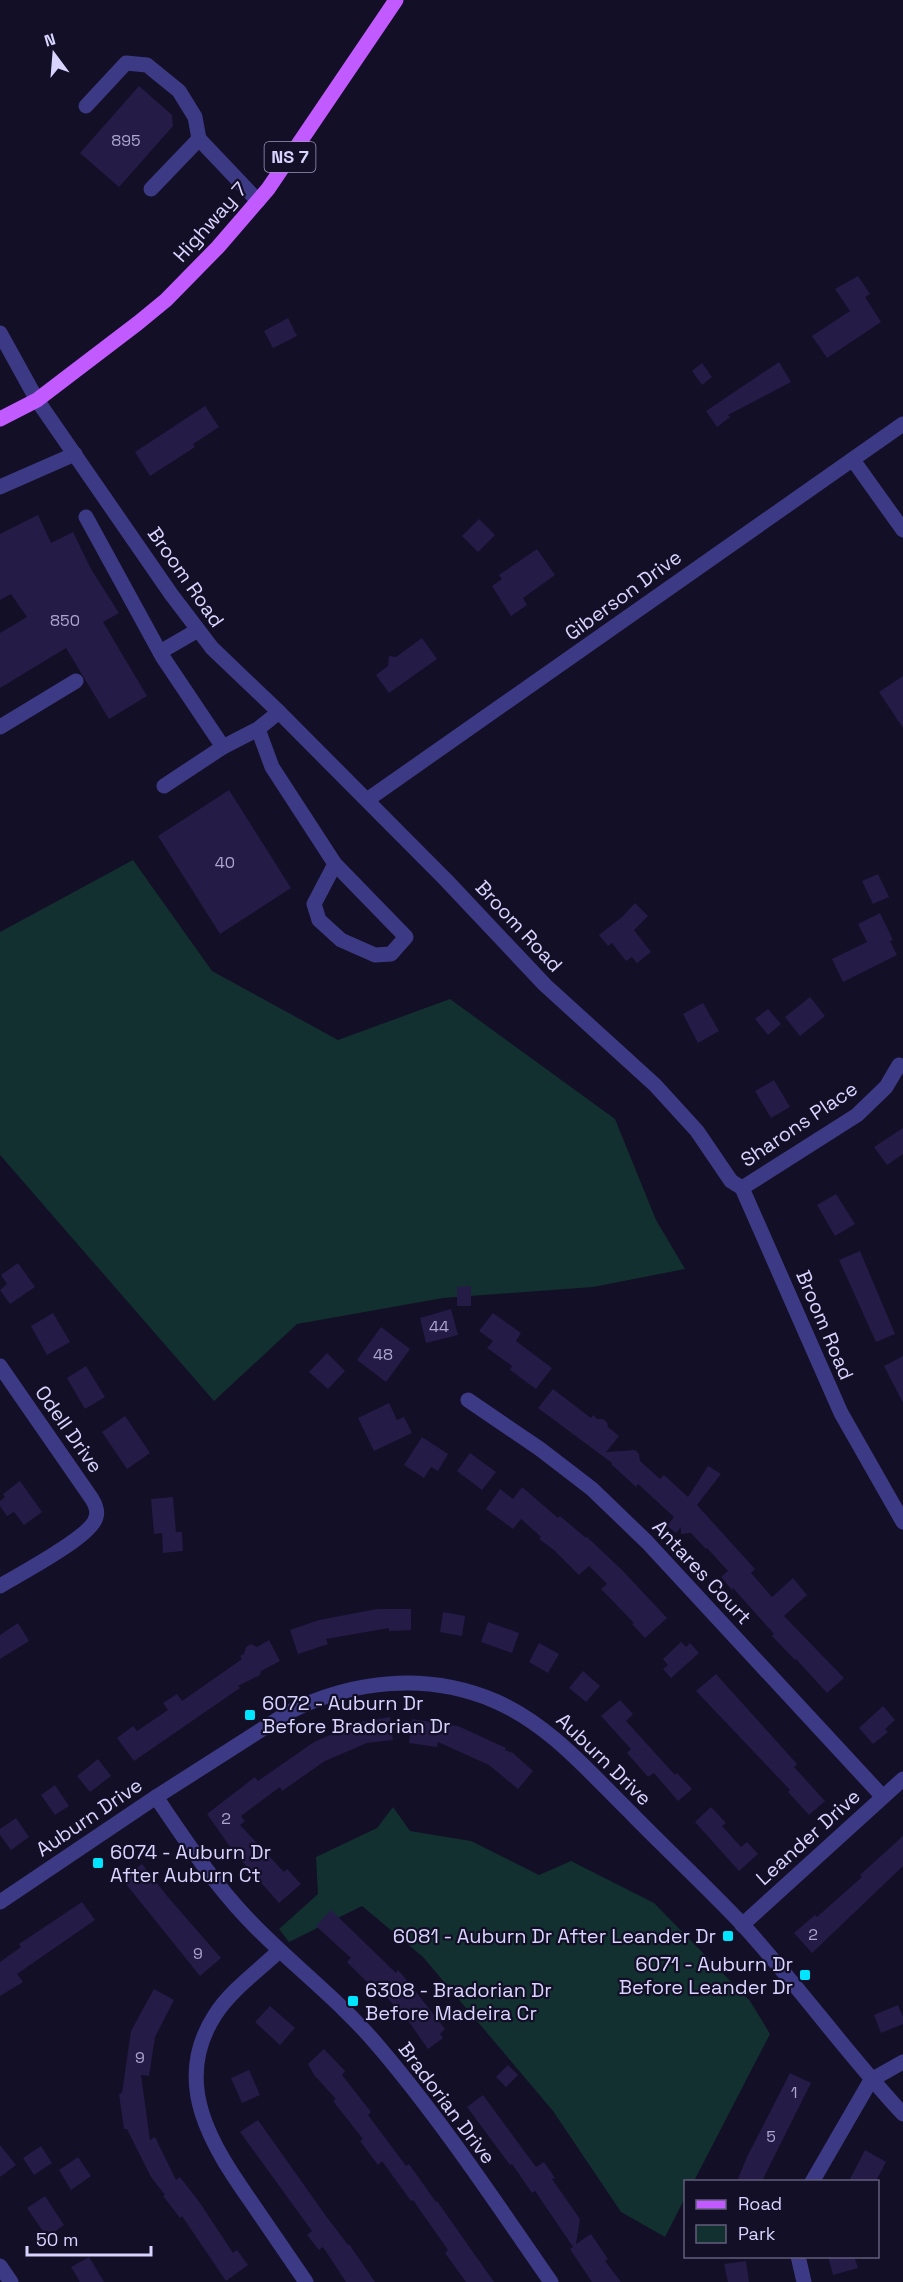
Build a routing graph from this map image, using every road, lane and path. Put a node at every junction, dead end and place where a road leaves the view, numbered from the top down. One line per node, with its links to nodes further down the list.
1 (396, 0): 5 (main road, Highway 7 / NS 7)
2 (86, 106): 3 (street)
3 (199, 139): 4 (street); 5 (street)
4 (151, 189)
5 (258, 201): 7 (main road, Highway 7 / NS 7)
6 (0, 333): 7 (street, Broom Road)
7 (37, 400): 8 (main road, Highway 7 / NS 7); 10 (street, Broom Road)
8 (0, 419)
9 (903, 424): 11 (street, Giberson Drive)
10 (75, 454): 12 (street); 15 (street, Broom Road)
11 (853, 460): 14 (street); 23 (street, Giberson Drive)
12 (0, 487)
13 (86, 517): 16 (street)
14 (903, 530)
15 (198, 630): 16 (street); 18 (street, Broom Road)
16 (160, 652): 21 (street)
17 (76, 681): 19 (street)
18 (279, 712): 20 (street); 23 (street, Broom Road)
19 (0, 727)
20 (258, 729): 21 (street); 24 (street)
21 (223, 747): 22 (street)
22 (164, 786)
23 (367, 801): 26 (street, Broom Road)
24 (335, 864): 24 (street)
25 (899, 1065): 26 (street, Sharons Place)
26 (742, 1188): 29 (street, Broom Road)
27 (0, 1366): 30 (street, Odell Drive)
28 (468, 1400): 33 (street, Antares Court)
29 (903, 1522)
30 (0, 1586)
31 (903, 1779): 33 (street, Leander Drive)
32 (156, 1797): 34 (street, Auburn Drive); 35 (street, Auburn Drive); 36 (street, Bradorian Drive)
33 (883, 1797): 35 (street, Leander Drive)
34 (0, 1902)
35 (742, 1925): 38 (street, Auburn Drive)
36 (279, 1951): 44 (street); 45 (street, Bradorian Drive)
37 (903, 2062): 38 (street)
38 (872, 2080): 39 (street, Auburn Drive); 40 (street)
39 (903, 2114)
40 (813, 2180)
41 (798, 2258): 46 (street)
42 (0, 2266): 43 (street)
43 (11, 2282)
44 (306, 2282)
45 (551, 2282)
46 (804, 2282)

